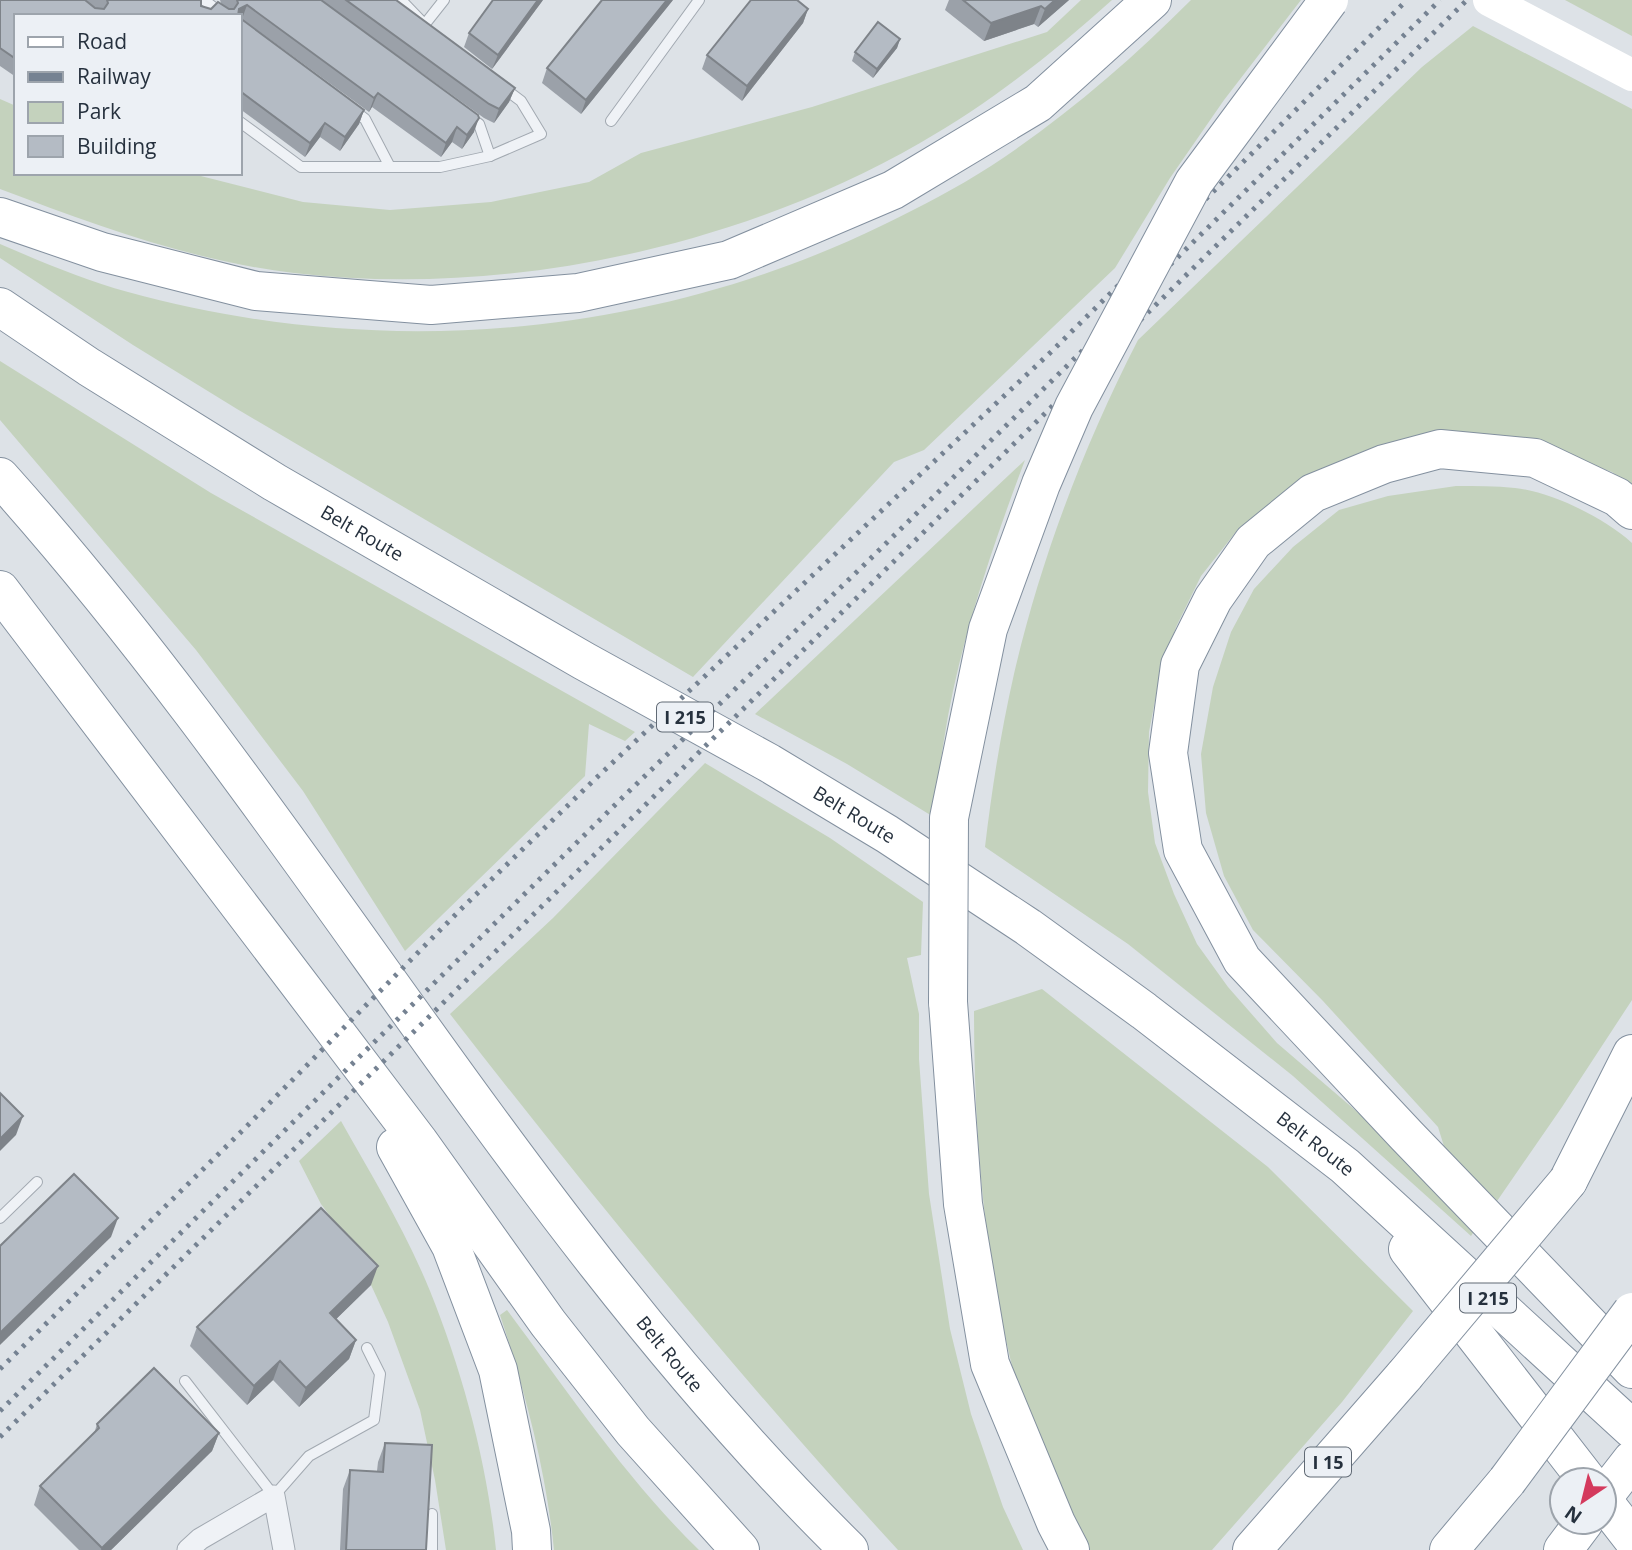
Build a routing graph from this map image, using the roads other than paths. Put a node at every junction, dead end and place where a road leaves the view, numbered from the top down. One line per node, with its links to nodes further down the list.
1 (401, 0): 2 (lane)
2 (444, 0)
3 (699, 0): 13 (lane)
4 (1152, 0): 17 (highway)
5 (1329, 0): 47 (highway, bridge)
6 (1489, 0): 9 (main road)
7 (209, 2): 8 (lane)
8 (223, 14)
9 (1632, 75)
10 (489, 77): 15 (lane)
11 (344, 103): 16 (lane)
12 (456, 108): 15 (lane)
13 (611, 121)
14 (242, 123): 16 (lane)
15 (490, 156): 16 (lane)
16 (390, 167)
17 (0, 217)
18 (0, 307): 25 (highway, Belt Route / I 215)
19 (0, 477): 46 (highway, Belt Route)
20 (1632, 510): 31 (highway)
21 (0, 590): 22 (highway)
22 (225, 888): 44 (highway); 45 (highway)
23 (1632, 1054): 26 (highway)
24 (1632, 1084): 26 (highway, I 15)
25 (1345, 1166): 33 (highway, Belt Route / I 215); 35 (highway)
26 (1568, 1181): 48 (highway, I 15, bridge)
27 (37, 1182): 28 (lane)
28 (0, 1218)
29 (1632, 1312): 49 (highway, bridge)
30 (367, 1348): 37 (lane)
31 (1632, 1369)
32 (185, 1381): 37 (lane)
33 (1632, 1429)
34 (1632, 1460): 36 (highway)
35 (1576, 1466)
36 (1618, 1478)
37 (274, 1496): 41 (street); 42 (street)
38 (432, 1514): 43 (lane)
39 (1618, 1520): 40 (highway)
40 (1632, 1538)
41 (188, 1550)
42 (284, 1550)
43 (432, 1550)
44 (532, 1550)
45 (740, 1550)
46 (849, 1550)
47 (1070, 1550)
48 (1252, 1550)
49 (1449, 1550)

